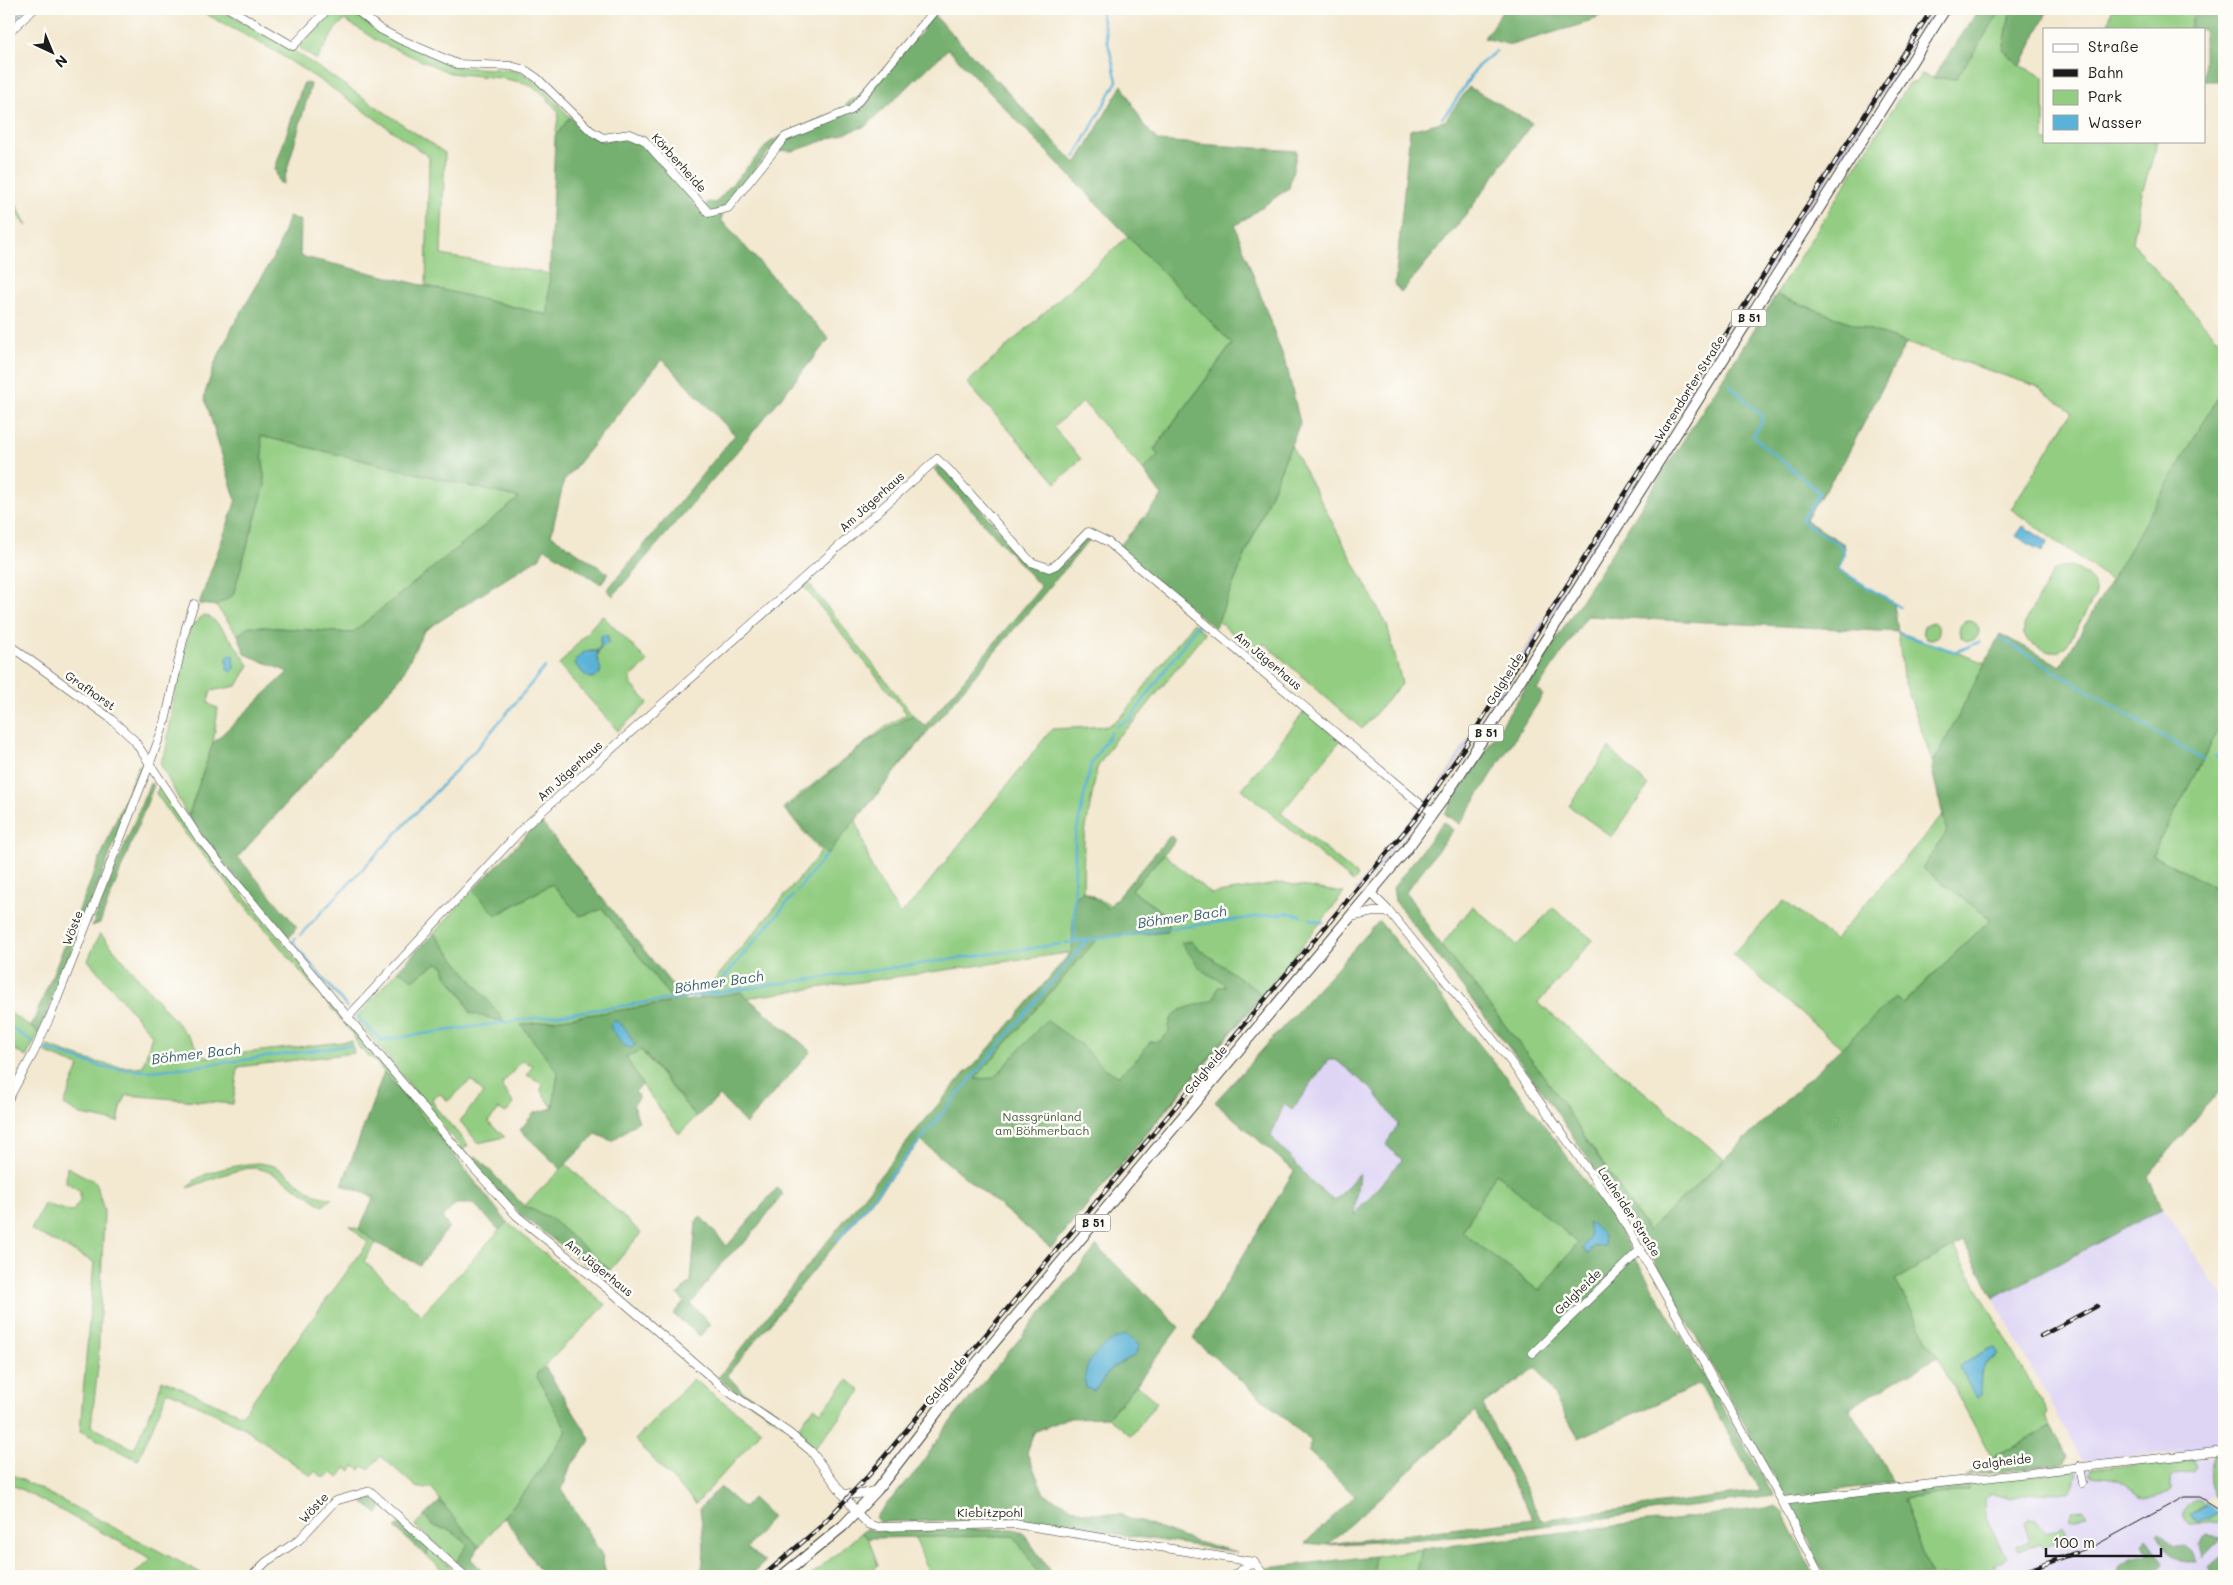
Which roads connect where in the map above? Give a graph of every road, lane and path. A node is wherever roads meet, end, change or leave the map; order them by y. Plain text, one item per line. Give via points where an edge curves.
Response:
1 (34, 9) edge
2 (230, 9) edge
3 (328, 9) edge
4 (356, 9) edge
5 (936, 9) edge
6 (1945, 9) edge
7 (9, 32) edge
8 (194, 604) dead end
9 (1553, 628) joint
10 (9, 645) edge
11 (150, 763) junction
12 (1434, 812) junction
13 (1371, 893) junction
14 (1390, 912) junction
15 (1351, 917) junction
16 (348, 1016) junction
17 (9, 1098) edge
18 (1641, 1249) junction
19 (1533, 1353) dead end
20 (2224, 1451) edge
21 (2079, 1466) junction
22 (2082, 1483) dead end
23 (877, 1490) junction
24 (841, 1493) junction
25 (1782, 1501) junction
26 (857, 1513) junction
27 (1254, 1562) junction
28 (252, 1576) edge
29 (465, 1576) edge
30 (782, 1576) edge
31 (1232, 1576) edge
32 (1265, 1576) edge
33 (1820, 1576) edge

1 - 7 street
2 - 3 street via 293,46
4 - 5 street, Körberheide via 380,29 457,64 511,66 525,70 591,131 603,138 630,134 644,140 708,213 728,208 785,137 851,110
6 - 9 main road, Warendorfer Straße / B 51
8 - 11 street, Wöste via 165,722
9 - 12 main road, Galgheide / B 51
10 - 11 street, Grafhorst via 110,718 134,740
11 - 16 street, Am Jägerhaus via 199,838
11 - 17 street, Wöste via 50,1017
12 - 13 main road, Galgheide / B 51
12 - 16 street, Am Jägerhaus via 1424,807 1108,542 1088,532 1056,565 1048,568 1031,562 937,459 522,830
13 - 14 street, Lauheider Straße
13 - 15 main road, Galgheide / B 51
14 - 15 street
14 - 18 street, Lauheider Straße via 1537,1096
15 - 23 main road, Galgheide / B 51 via 950,1395
16 - 24 street, Am Jägerhaus via 517,1216 711,1378 811,1451
18 - 19 street, Galgheide
18 - 25 street, Lauheider Straße
20 - 21 street, Galgheide
21 - 22 street
21 - 25 street, Galgheide
23 - 24 street via 860,1495
23 - 26 main road, Galgheide / B 51
24 - 26 street, Am Jägerhaus
25 - 33 street, Lauheider Straße
26 - 27 street, Kiebitzpohl via 868,1524 877,1527 1015,1524
26 - 30 main road, B 51
27 - 31 street
27 - 32 street
28 - 29 street, Wöste via 266,1562 299,1540 336,1501 370,1491

